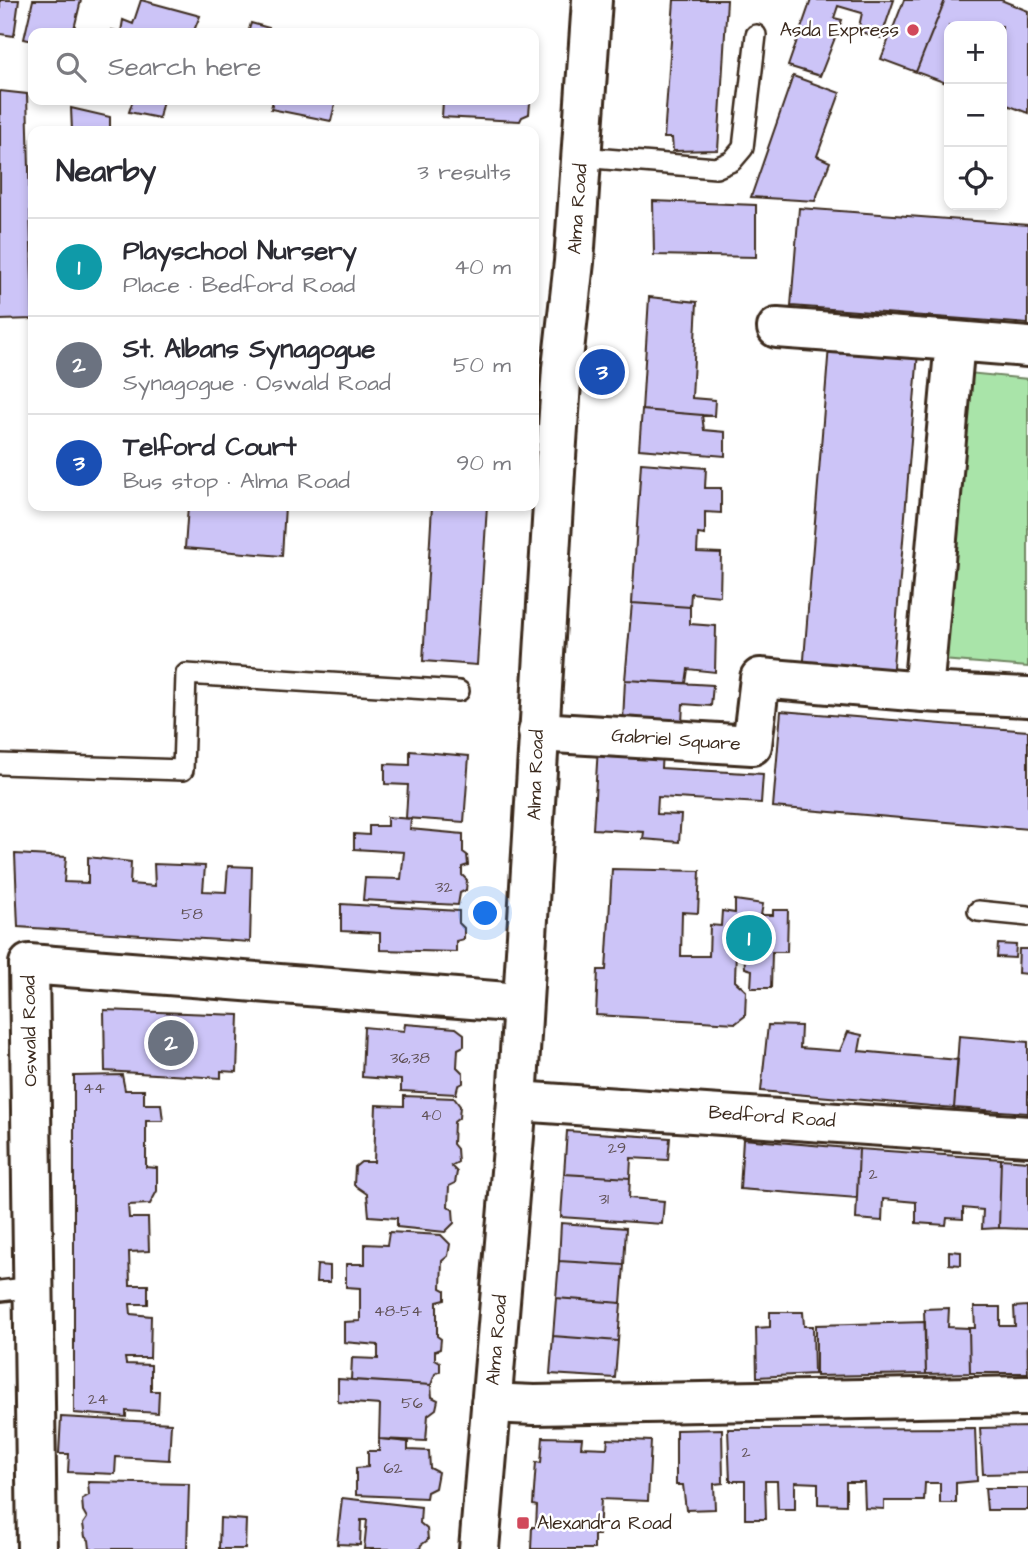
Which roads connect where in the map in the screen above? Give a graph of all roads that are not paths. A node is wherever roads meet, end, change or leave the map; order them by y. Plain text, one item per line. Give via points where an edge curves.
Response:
1 (592, 0) edge
2 (756, 35) dead end
3 (582, 157) junction
4 (777, 328) dead end
5 (955, 341) junction
6 (1028, 347) edge
7 (459, 691) dead end
8 (923, 692) junction
9 (1028, 697) edge
10 (538, 732) junction
11 (0, 764) edge
12 (978, 911) dead end
13 (1028, 916) edge
14 (522, 1003) junction
15 (517, 1101) junction
16 (1028, 1136) edge
17 (17, 1289) edge
18 (1028, 1396) edge
19 (491, 1403) junction
20 (37, 1549) edge
21 (479, 1549) edge

1 - 3 street, Alma Road
2 - 3 lane via 743,148 732,161 716,168
3 - 10 street, Alma Road via 562,368
4 - 5 street
5 - 6 street
5 - 8 street
7 - 11 lane via 186,674 183,770
8 - 9 street, Gabriel Square
8 - 10 street, Gabriel Square via 760,678 751,745
10 - 14 street, Alma Road
12 - 13 lane
14 - 15 street, Alma Road
14 - 17 street, Oswald Road via 29,964
15 - 16 street, Bedford Road
15 - 19 street, Alma Road
17 - 20 street, Oswald Road
18 - 19 street
19 - 21 street, Alma Road

